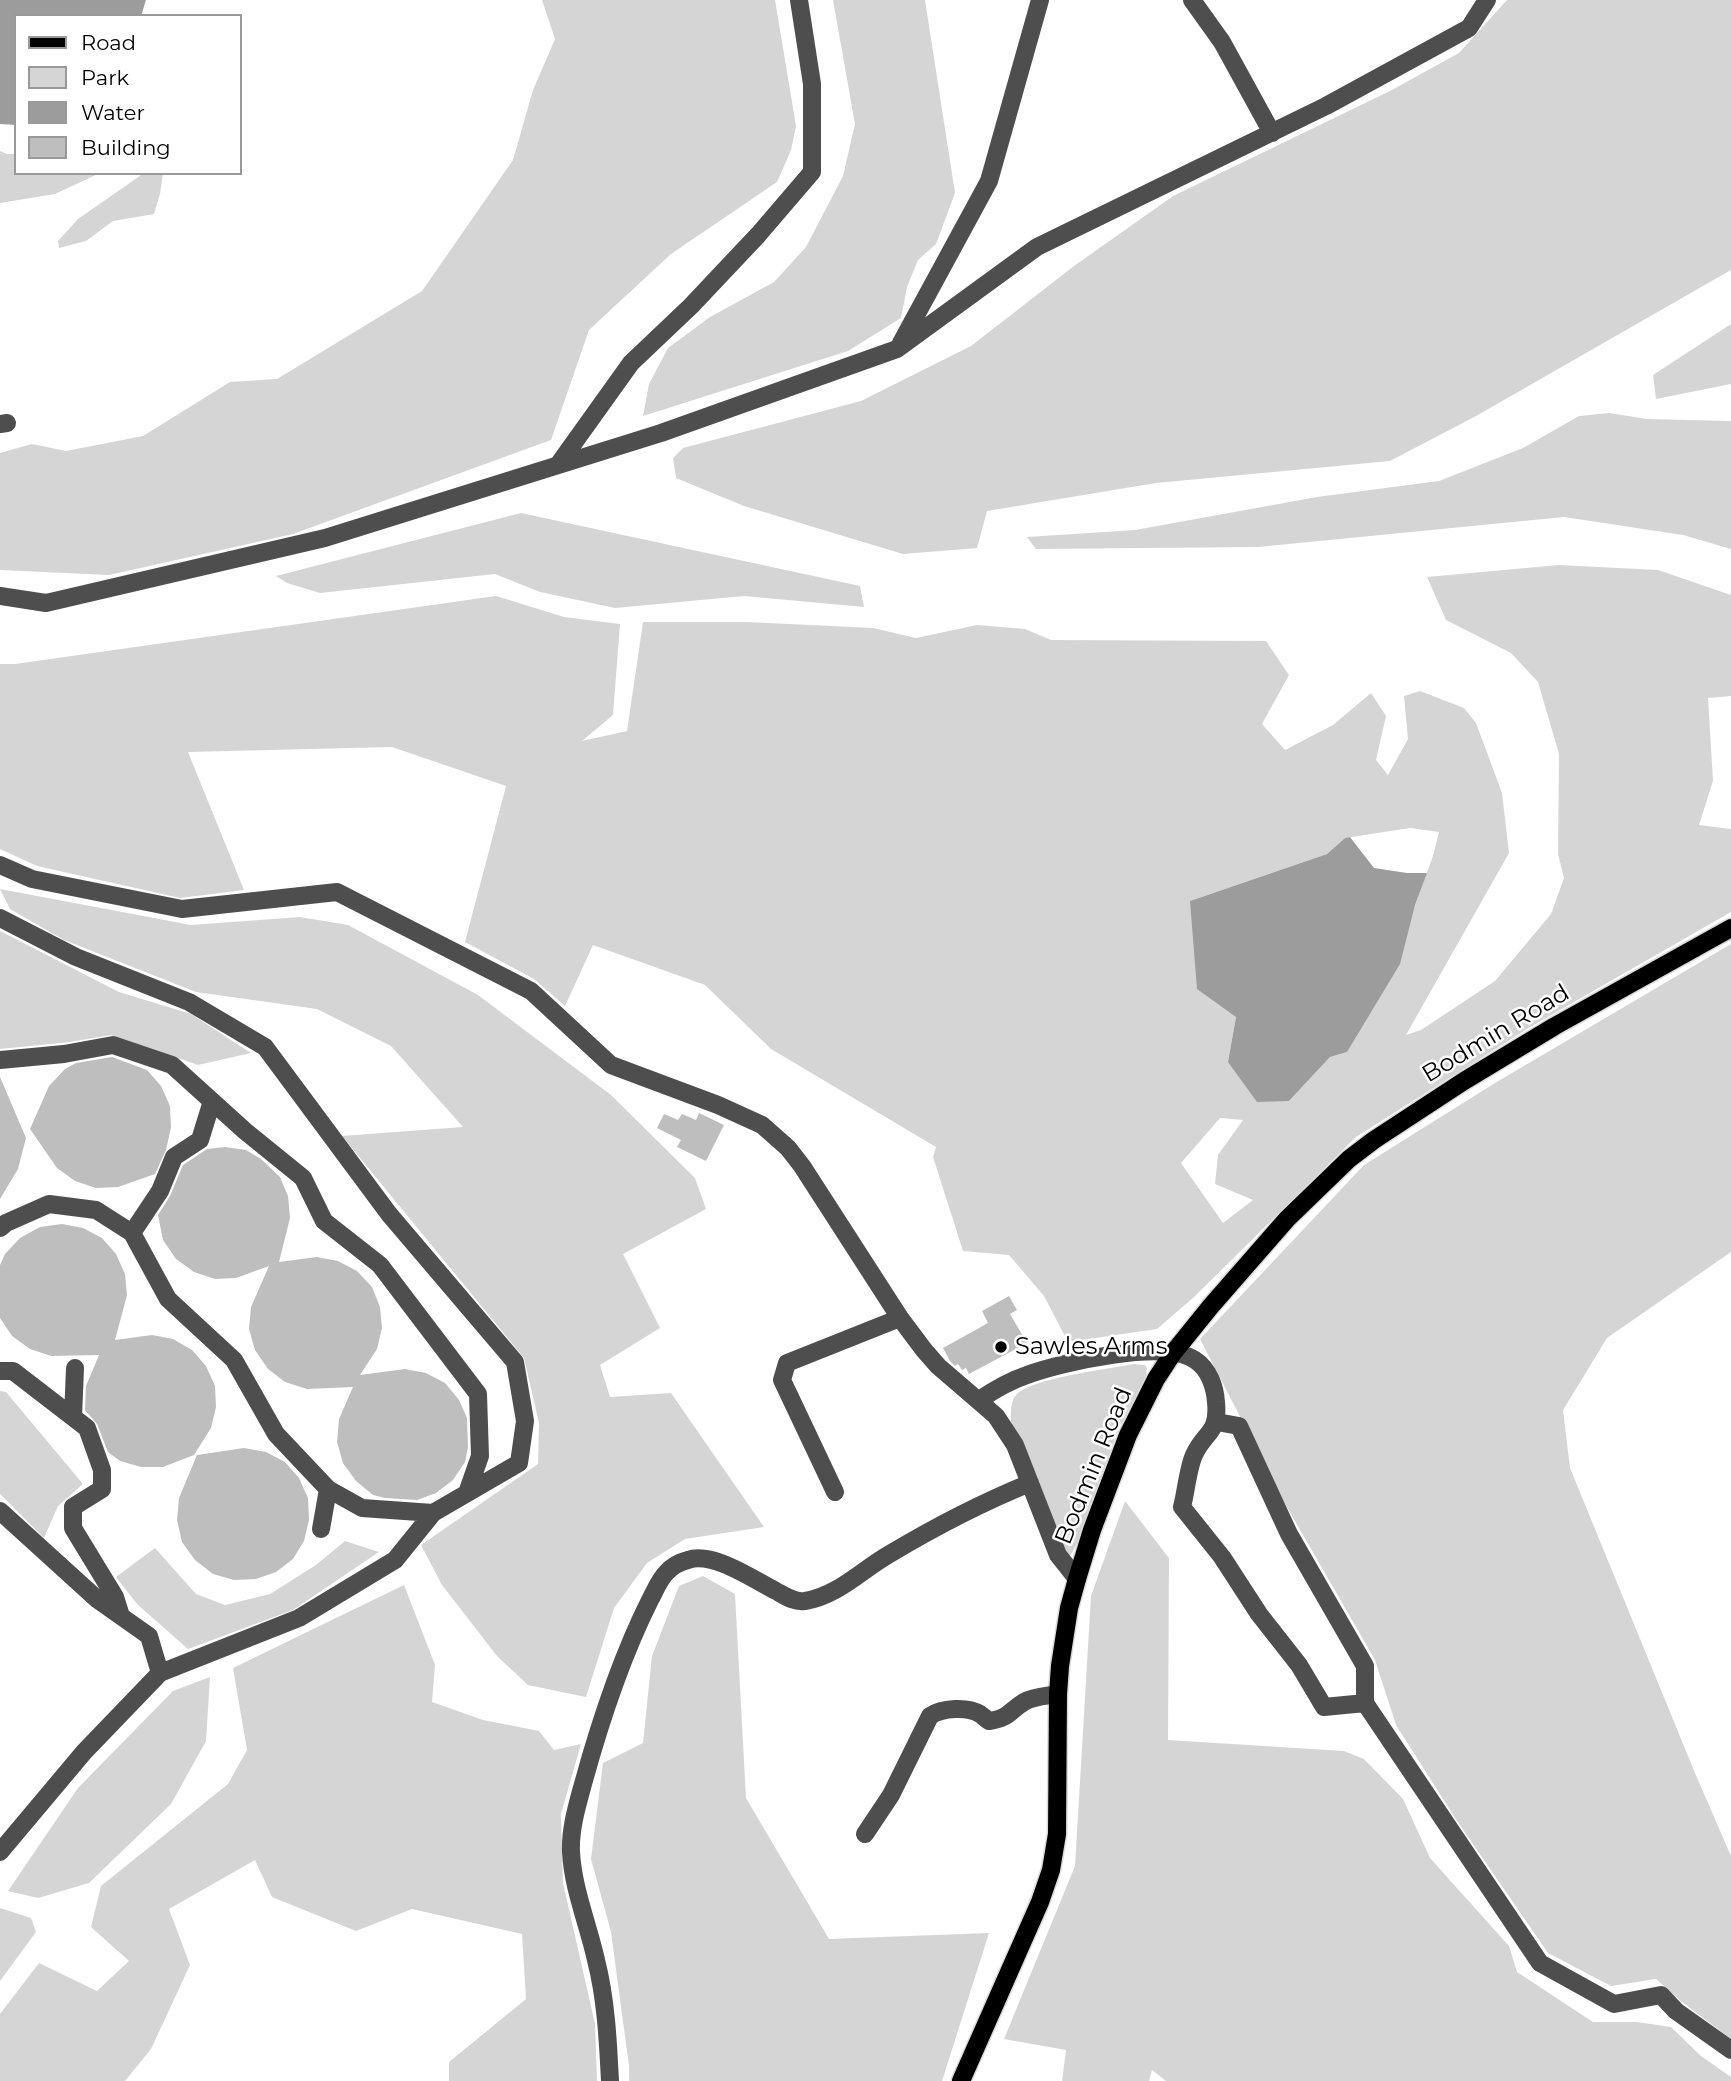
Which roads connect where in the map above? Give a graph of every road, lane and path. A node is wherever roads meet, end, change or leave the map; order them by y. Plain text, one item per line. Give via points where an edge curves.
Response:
1 (799, 0) edge
2 (1040, 0) edge
3 (1192, 0) edge
4 (1487, 0) edge
5 (1272, 132) junction
6 (897, 349) junction
7 (558, 465) junction
8 (0, 596) edge
9 (0, 865) edge
10 (0, 918) edge
11 (1731, 928) edge
12 (0, 1060) edge
13 (212, 1101) junction
14 (0, 1228) edge
15 (132, 1233) junction
16 (900, 1318) junction
17 (1173, 1353) junction
18 (75, 1368) dead end
19 (0, 1371) edge
20 (979, 1400) junction
21 (73, 1417) junction
22 (1217, 1422) junction
23 (1030, 1483) junction
24 (328, 1489) junction
25 (835, 1492) dead end
26 (467, 1493) junction
27 (0, 1511) edge
28 (433, 1513) junction
29 (321, 1529) dead end
30 (1077, 1579) junction
31 (121, 1616) junction
32 (160, 1673) junction
33 (1058, 1694) junction
34 (1365, 1703) junction
35 (866, 1834) dead end
36 (0, 1852) edge
37 (1731, 2050) edge
38 (610, 2081) edge
39 (961, 2081) edge

1 - 7 street via 812,84 812,172 701,296 631,363
2 - 6 street via 989,181
3 - 5 street via 1222,42
4 - 5 street via 1469,28
5 - 6 street via 1037,247
6 - 7 street
7 - 8 street via 312,541 46,603
9 - 16 street via 32,879 182,909 337,892 531,991 611,1065 762,1125 802,1166
10 - 26 street via 76,957 188,1002 265,1047 389,1214 515,1362 524,1421 519,1463
11 - 17 main road, Bodmin Road via 1555,1026 1349,1159 1287,1219
12 - 13 street via 113,1045 172,1065
13 - 15 street via 200,1140 174,1157 160,1191
13 - 26 street via 303,1178 324,1221 380,1265 478,1394 480,1456
14 - 15 street via 49,1204 96,1210
15 - 24 street via 169,1299 234,1360 276,1434
16 - 20 street via 938,1366
16 - 25 street via 787,1363 782,1380
17 - 20 street via 1136,1352 1058,1366 1014,1379
17 - 22 street via 1189,1357 1205,1370 1216,1400
17 - 30 main road, Bodmin Road via 1128,1435
18 - 21 street
19 - 21 street via 13,1371
20 - 23 street via 1005,1427
21 - 31 street via 87,1428 102,1470 102,1489 73,1507 73,1528 115,1597
22 - 34 street via 1239,1426 1289,1534 1365,1667
22 - 34 street via 1194,1455 1182,1507 1299,1665 1324,1707
23 - 30 street via 1058,1555
23 - 38 street via 803,1602 704,1557 676,1564 665,1573 614,1684 589,1763 571,1848 573,1874 604,2001
24 - 28 street via 362,1508
24 - 29 street
26 - 28 street
27 - 31 street
28 - 32 street via 395,1560 299,1618
30 - 33 main road, Bodmin Road
31 - 32 street via 149,1636
32 - 36 street via 84,1752
33 - 35 street via 1029,1699 1005,1717 989,1721 960,1709 930,1716
33 - 39 main road, Bodmin Road via 1057,1834 1051,1870
34 - 37 street via 1540,1963 1614,2004 1661,1995

